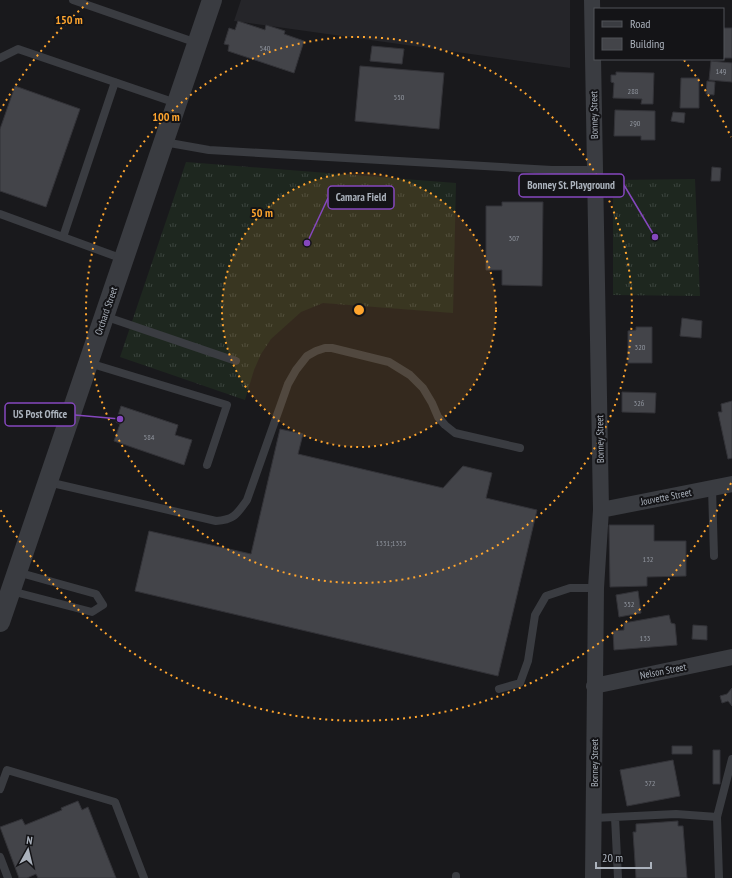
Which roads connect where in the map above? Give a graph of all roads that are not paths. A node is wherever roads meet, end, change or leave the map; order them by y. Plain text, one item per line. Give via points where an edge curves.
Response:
1 (73, 0) edge
2 (212, 0) edge
3 (592, 0) edge
4 (197, 43) junction
5 (0, 58) edge
6 (115, 82) junction
7 (177, 104) junction
8 (164, 142) junction
9 (595, 170) junction
10 (0, 214) edge
11 (63, 237) junction
12 (124, 259) junction
13 (104, 316) junction
14 (236, 361) dead end
15 (88, 362) junction
16 (520, 448) dead end
17 (207, 465) dead end
18 (48, 482) junction
19 (732, 484) edge
20 (712, 488) junction
21 (601, 510) junction
22 (714, 556) dead end
23 (14, 582) junction
24 (596, 588) junction
25 (0, 622) edge
26 (732, 657) edge
27 (594, 686) junction
28 (499, 689) dead end
29 (732, 759) edge
30 (0, 788) edge
31 (615, 817) junction
32 (717, 817) junction
33 (594, 818) junction
34 (0, 857) edge
35 (8, 878) edge
36 (144, 878) edge
37 (593, 878) edge
38 (618, 878) edge
39 (719, 878) edge

1 - 4 lane
2 - 4 street, Orchard Street
3 - 9 street, Bonney Street
4 - 7 street, Orchard Street
5 - 6 lane via 18,50
6 - 7 lane
6 - 11 lane
7 - 8 street, Orchard Street
8 - 9 lane via 209,150
8 - 12 street, Orchard Street
9 - 21 street, Bonney Street
10 - 11 lane
11 - 12 lane
12 - 13 street, Orchard Street
13 - 14 lane
13 - 15 street, Orchard Street
15 - 17 lane via 227,405
15 - 18 street, Orchard Street
16 - 18 lane via 455,433 438,417 423,388 410,375 390,362 332,348 316,351 307,356 296,370 288,384 246,500 239,512 229,520 216,521
18 - 23 street, Orchard Street
19 - 20 street, Jouvette Street
20 - 21 street, Jouvette Street
20 - 22 lane
21 - 24 street, Bonney Street
23 - 23 lane via 92,612 103,605 96,594
23 - 25 street, Orchard Street
24 - 27 street, Bonney Street
24 - 28 lane via 570,588 546,596 535,615 528,661 520,683
26 - 27 street, Nelson Street
27 - 33 street, Bonney Street
29 - 32 lane
30 - 36 lane via 7,770 115,802
31 - 32 lane via 676,814
31 - 33 lane
31 - 38 lane
32 - 39 lane
33 - 37 street, Bonney Street
34 - 35 lane

